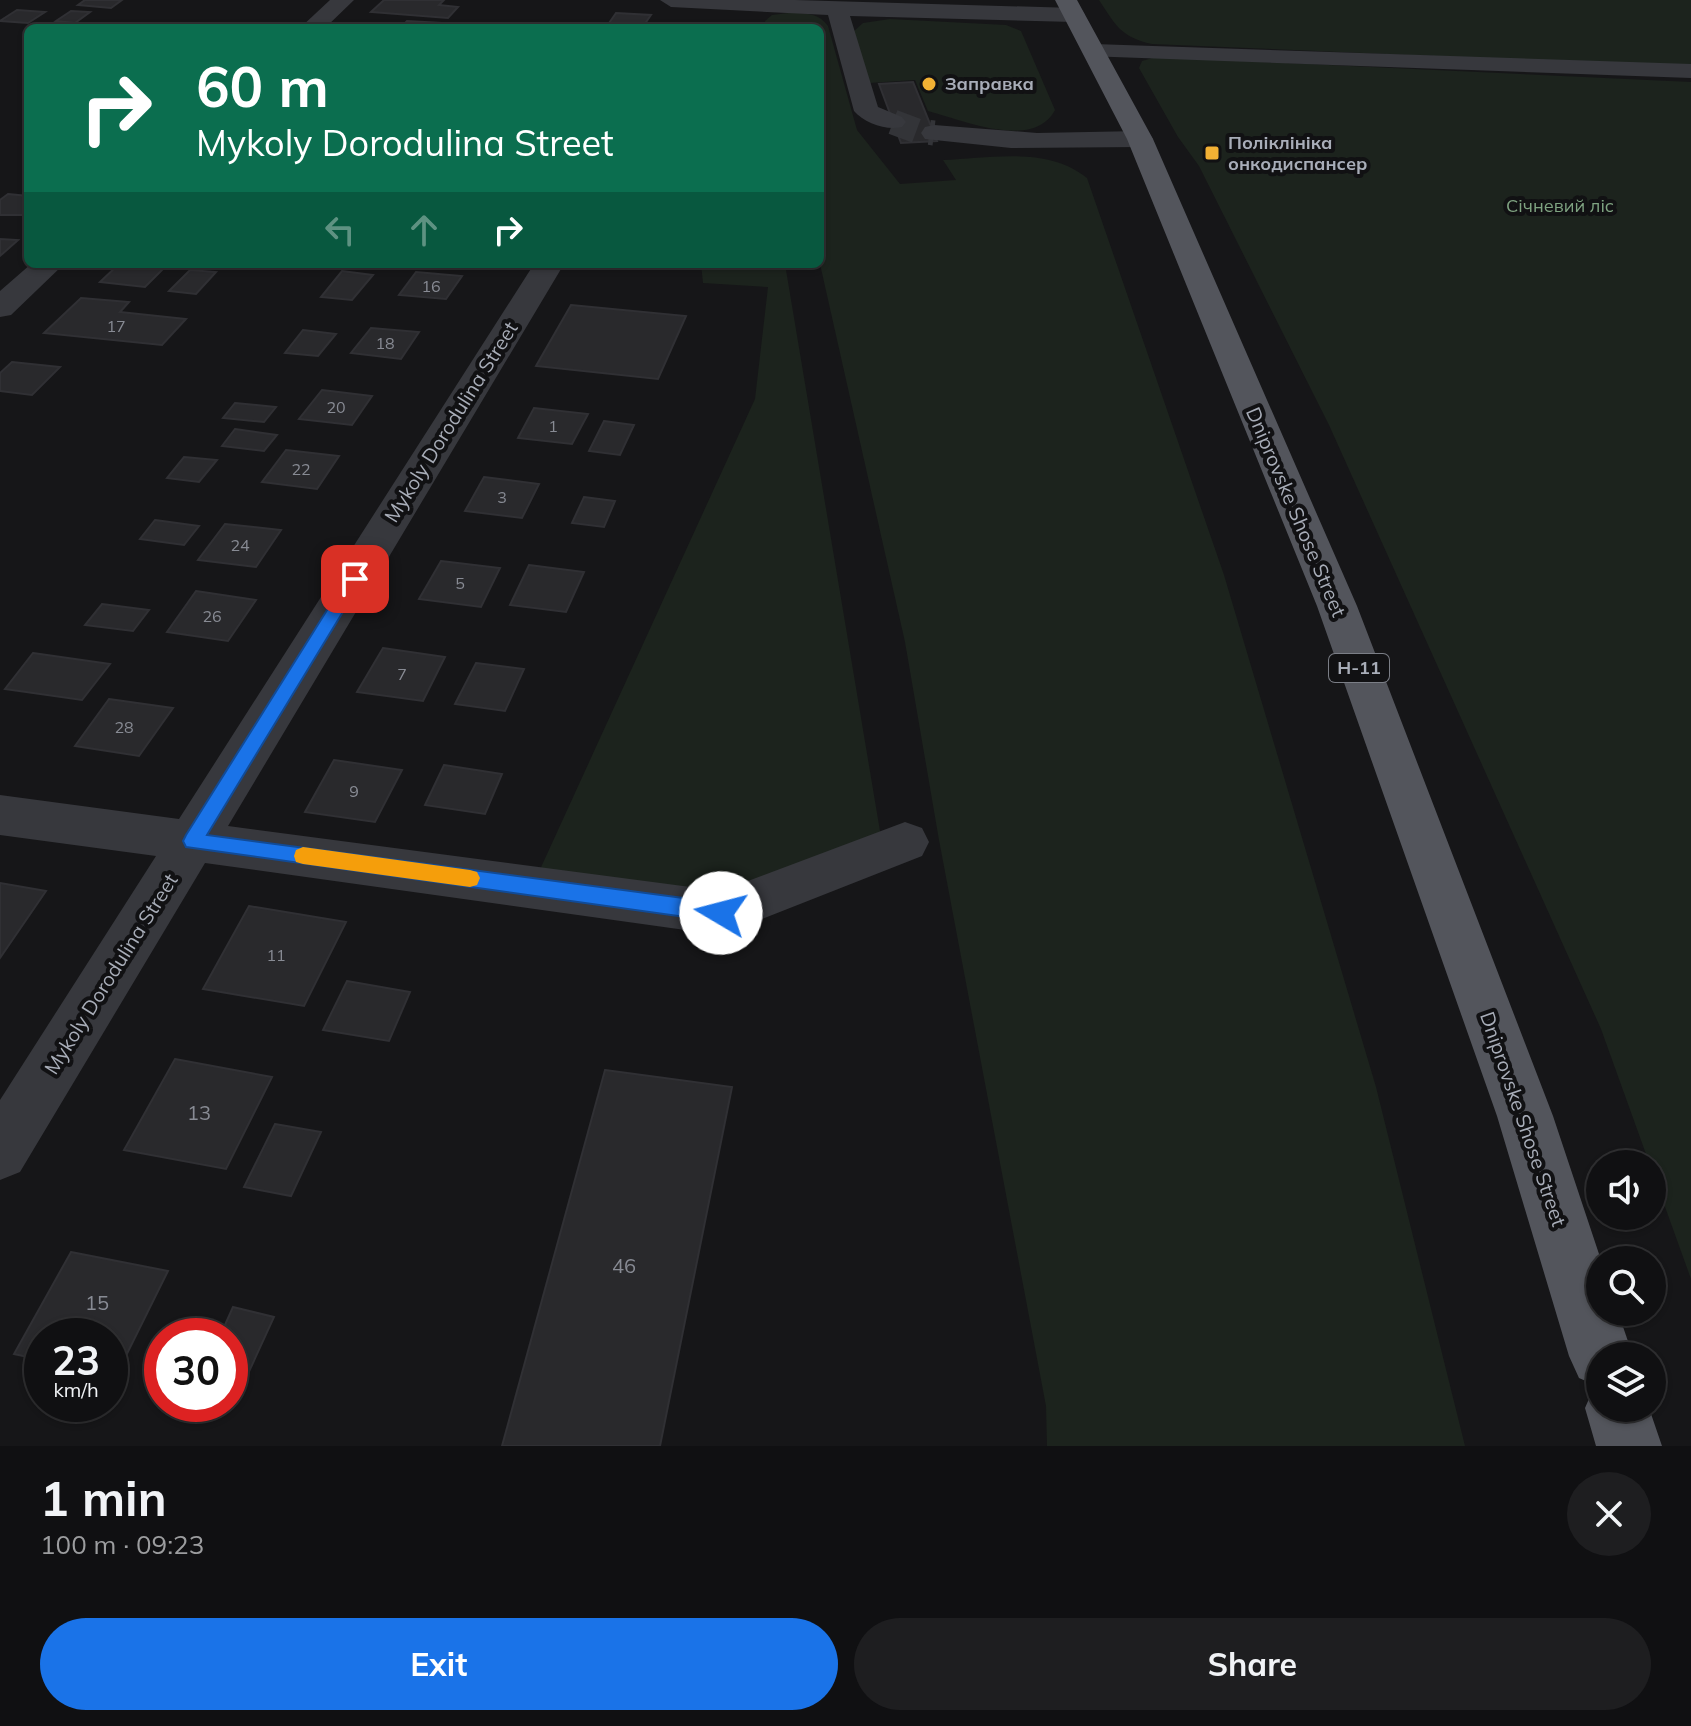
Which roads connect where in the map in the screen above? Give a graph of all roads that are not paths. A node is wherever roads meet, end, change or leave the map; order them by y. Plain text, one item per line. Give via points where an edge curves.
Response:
1 (343, 0) edge
2 (671, 0) edge
3 (711, 2) junction
4 (837, 9) junction
5 (1078, 22) edge
6 (316, 24) edge
7 (697, 24) edge
8 (1691, 71) edge
9 (893, 122) tunnel mouth
10 (934, 133) tunnel mouth
11 (1140, 139) junction
12 (45, 268) edge
13 (547, 268) edge
14 (0, 308) edge
15 (0, 815) edge
16 (193, 841) junction
17 (905, 842) dead end
18 (0, 1152) edge
19 (1597, 1342) edge
20 (1621, 1422) edge
21 (1629, 1446) edge

1 - 6 street
2 - 3 street
3 - 4 street
3 - 7 street
4 - 5 street
4 - 9 street via 867,111
5 - 8 street
5 - 11 main road, Dniprovske Shose Street / Н-11
10 - 11 street via 1056,144
11 - 19 main road, Dniprovske Shose Street / Н-11 via 1337,606 1525,1116
12 - 14 street
13 - 16 street, Mykoly Dorodulina Street
15 - 16 street
16 - 17 street via 721,913
16 - 18 street, Mykoly Dorodulina Street
20 - 21 main road

